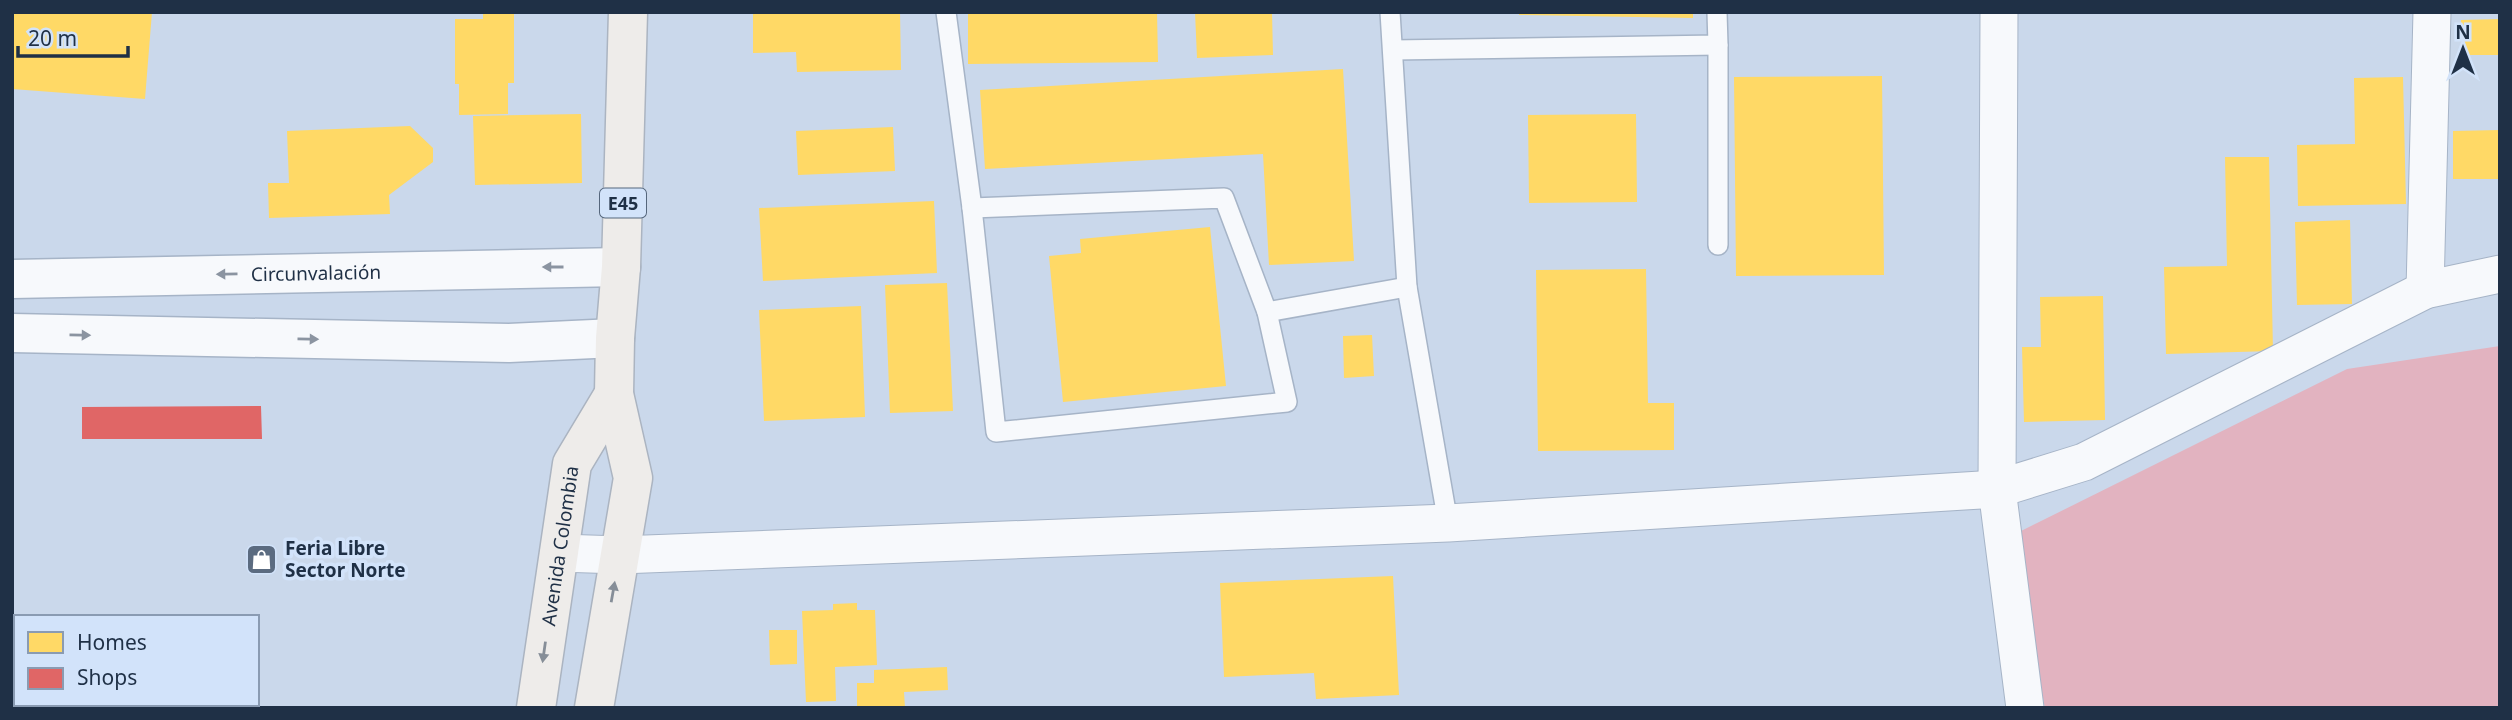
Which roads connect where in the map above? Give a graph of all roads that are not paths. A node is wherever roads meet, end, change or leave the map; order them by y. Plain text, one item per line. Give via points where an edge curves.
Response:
1 (628, 12) edge
2 (946, 12) edge
3 (1390, 12) edge
4 (1717, 12) edge
5 (1999, 12) edge
6 (2432, 12) edge
7 (1718, 45) junction
8 (1393, 50) junction
9 (972, 208) junction
10 (1718, 245) dead end
11 (621, 267) junction
12 (2500, 274) edge
13 (12, 279) edge
14 (1407, 287) junction
15 (2425, 290) junction
16 (1267, 312) junction
17 (12, 333) edge
18 (615, 338) junction
19 (614, 394) junction
20 (1997, 489) junction
21 (1448, 523) junction
22 (559, 553) junction
23 (620, 555) junction
24 (536, 708) edge
25 (594, 708) edge
26 (2025, 708) edge

1 - 11 main road, Avenida Colombia / E45
2 - 9 lane
3 - 8 lane
4 - 7 lane
5 - 20 street
6 - 15 street
7 - 8 lane
7 - 10 lane
8 - 14 lane
9 - 16 lane via 1224,198
9 - 16 lane via 996,432 1287,402
11 -> 13 main road, Circunvalación
11 - 18 main road, Avenida Colombia / E45
12 - 15 street
14 - 16 lane
14 - 21 lane
15 - 20 street via 2084,462
17 -> 18 main road via 509,343
18 - 19 main road, Avenida Colombia / E45
19 - 22 main road, Avenida Colombia / E45 via 572,464
19 - 23 main road, Avenida Colombia / E45 via 633,478
20 - 21 street
20 - 26 street
21 - 23 street
22 - 23 street
22 -> 24 main road, Avenida Colombia / E45
25 -> 23 main road, Avenida Colombia / E45

